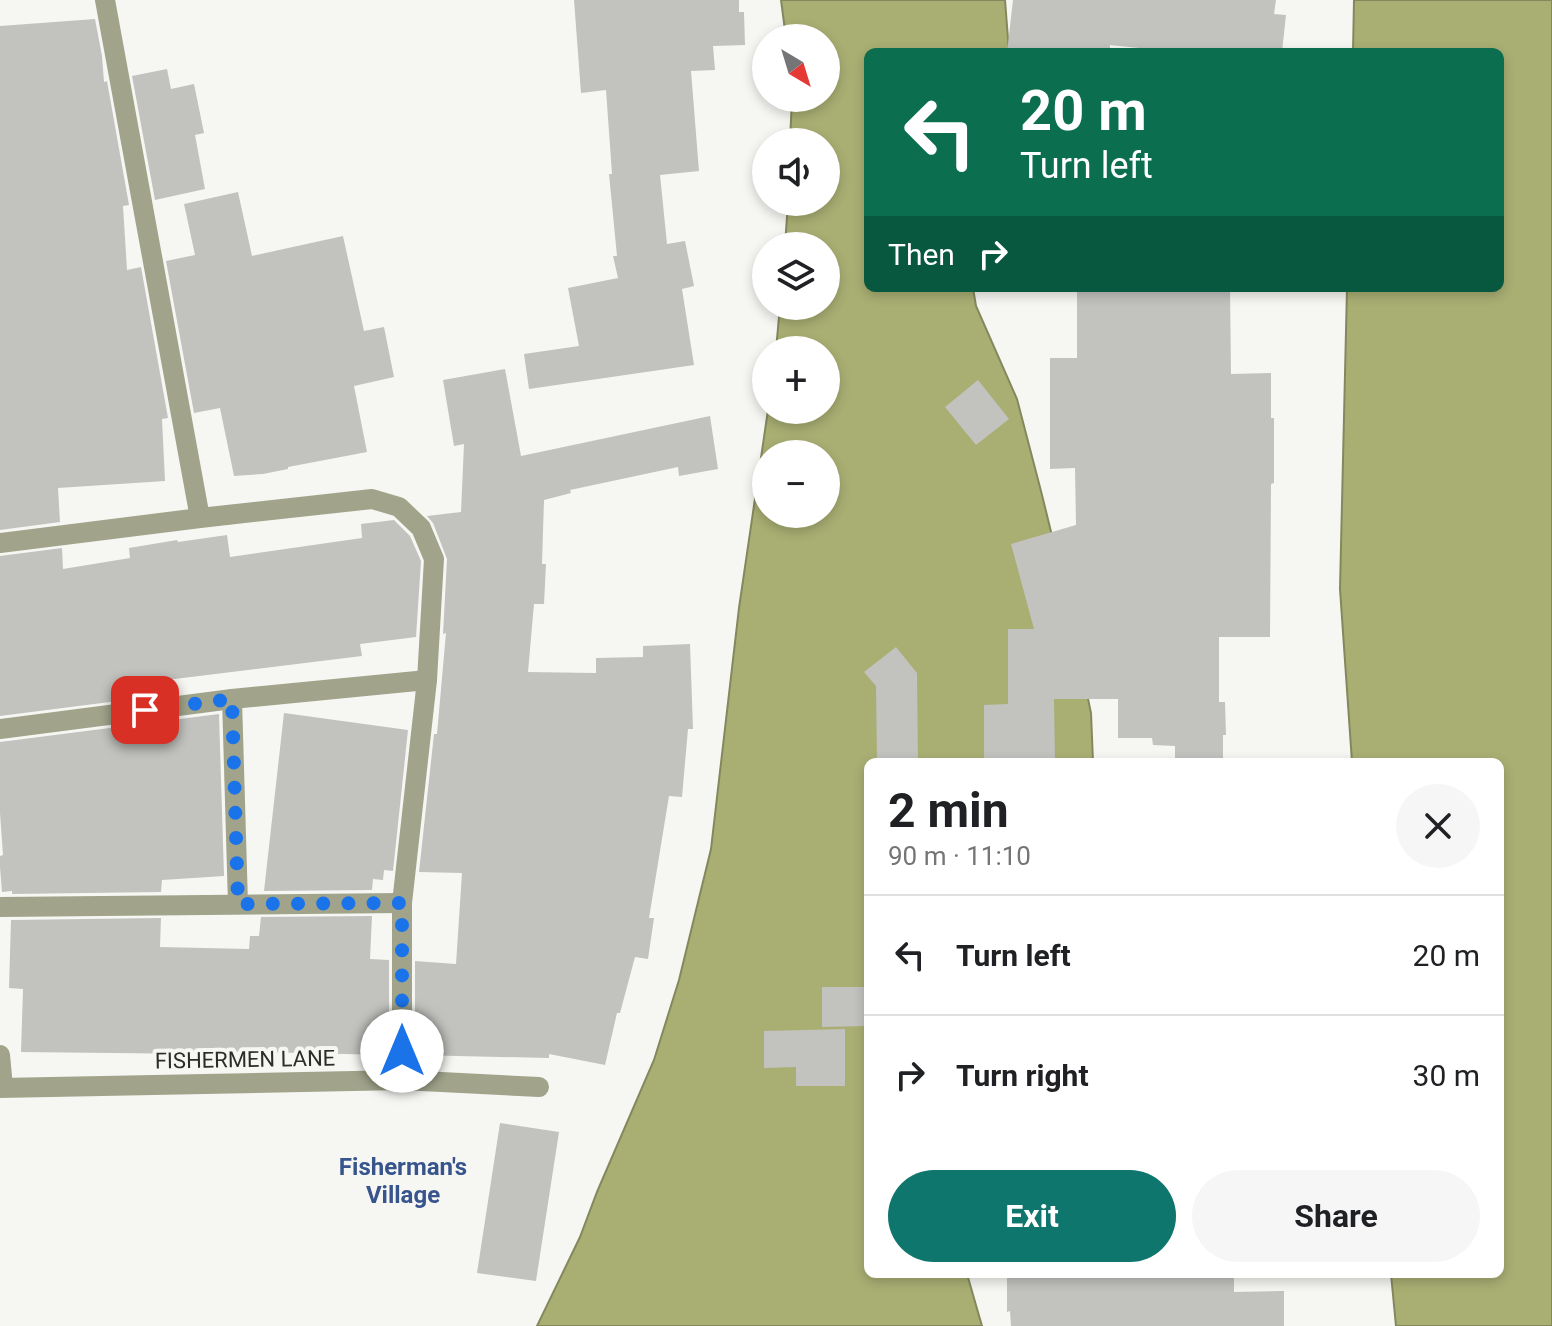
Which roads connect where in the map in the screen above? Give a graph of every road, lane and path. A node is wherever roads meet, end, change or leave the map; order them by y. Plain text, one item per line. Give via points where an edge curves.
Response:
1 (105, 0) edge
2 (200, 518) junction
3 (0, 543) edge
4 (427, 680) junction
5 (232, 699) junction
6 (0, 729) edge
7 (402, 903) junction
8 (238, 904) junction
9 (0, 907) edge
10 (0, 1055) edge
11 (402, 1080) junction
12 (2, 1087) edge
13 (539, 1087) dead end

1 - 2 street
2 - 3 street
2 - 4 street via 372,499 399,507 421,528 434,559
4 - 5 street
4 - 7 street
5 - 6 street
5 - 8 street
7 - 8 street
7 - 11 street
8 - 9 street
10 - 12 street
11 - 12 street, FISHERMEN LANE
11 - 13 street, FISHERMEN LANE

